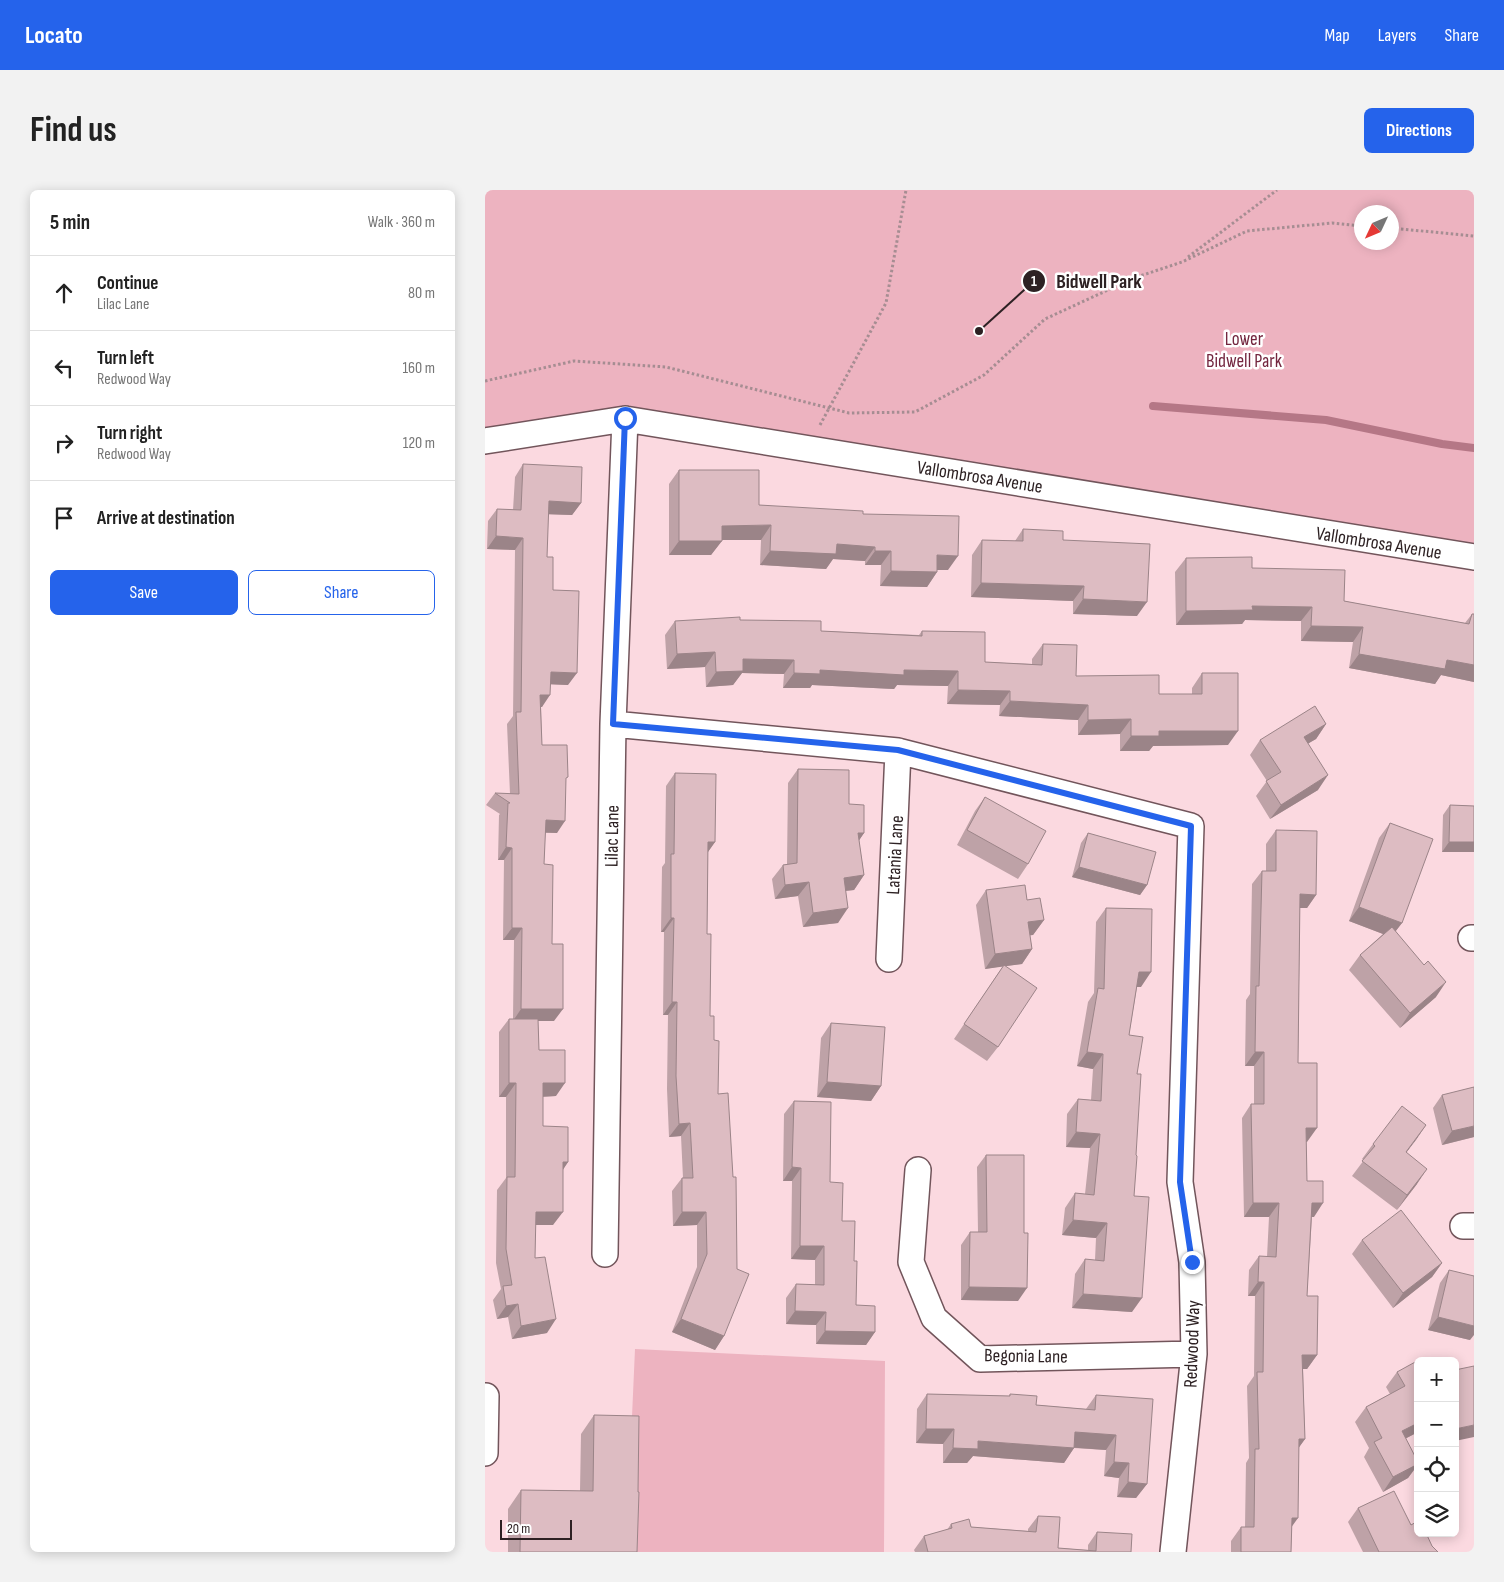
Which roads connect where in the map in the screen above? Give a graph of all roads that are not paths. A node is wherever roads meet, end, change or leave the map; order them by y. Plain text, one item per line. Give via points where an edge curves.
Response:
1 (625, 418) junction
2 (485, 441) edge
3 (1474, 557) edge
4 (613, 724) junction
5 (898, 750) junction
6 (889, 959) dead end
7 (918, 1170) dead end
8 (605, 1254) dead end
9 (1194, 1354) junction
10 (485, 1396) edge
11 (485, 1454) edge
12 (1173, 1552) edge

1 - 2 street, Vallombrosa Avenue
1 - 3 street, Vallombrosa Avenue
1 - 4 street, Lilac Lane
4 - 5 street, Redwood Way
4 - 8 street, Lilac Lane
5 - 6 street, Latania Lane
5 - 9 street, Redwood Way via 1191,826 1180,1182 1192,1262
7 - 9 street, Begonia Lane via 911,1262 934,1318 980,1358
9 - 12 street, Redwood Way
10 - 11 street

